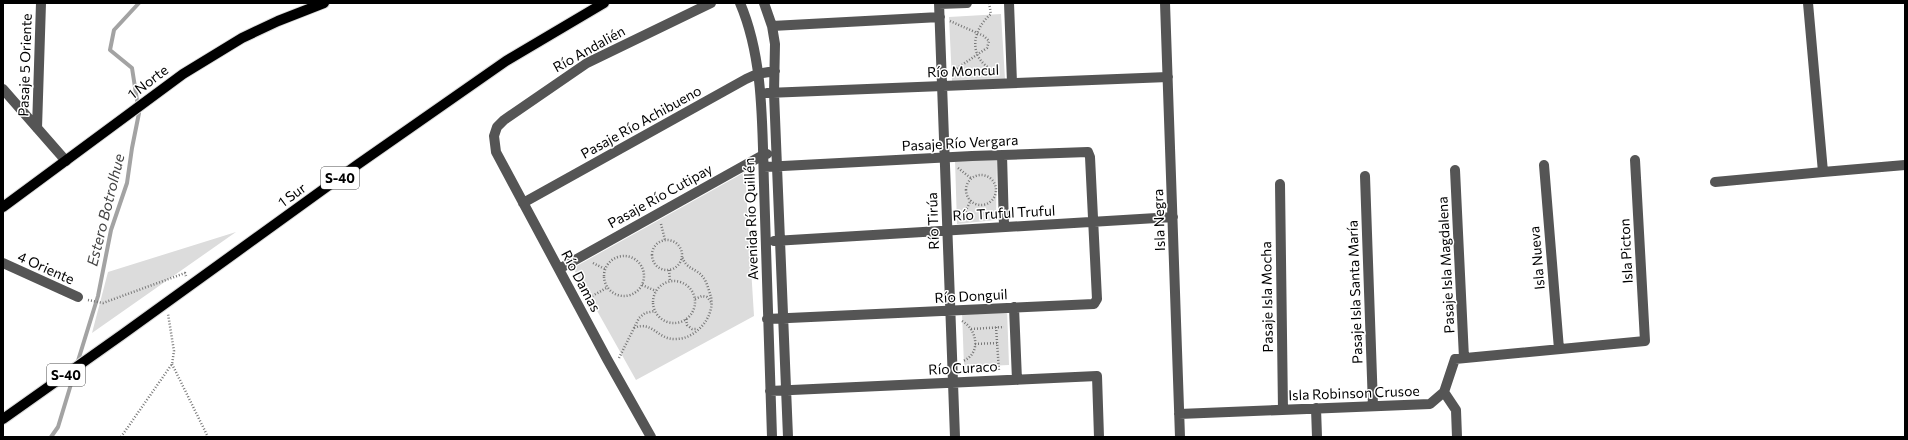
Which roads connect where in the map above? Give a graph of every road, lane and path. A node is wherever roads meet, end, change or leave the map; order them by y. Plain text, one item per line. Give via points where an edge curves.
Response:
1 (41, 3) edge
2 (324, 3) edge
3 (592, 3) edge
4 (604, 3) edge
5 (711, 3) edge
6 (740, 3) edge
7 (764, 3) edge
8 (967, 3) edge
9 (989, 3) edge
10 (1009, 3) edge
11 (1165, 3) edge
12 (1808, 3) edge
13 (939, 4) edge
14 (585, 14) junction
15 (940, 17) junction
16 (772, 26) junction
17 (977, 33) junction
18 (977, 55) junction
19 (775, 71) junction
20 (757, 74) junction
21 (1168, 77) junction
22 (942, 82) junction
23 (1012, 83) junction
24 (994, 84) junction
25 (3, 89) edge
26 (759, 93) junction
27 (774, 93) junction
28 (37, 128) junction
29 (494, 136) joint
30 (776, 154) junction
31 (763, 155) junction
32 (1002, 155) junction
33 (945, 157) junction
34 (1635, 160) dead end
35 (66, 161) junction
36 (1544, 165) dead end
37 (1905, 165) edge
38 (777, 166) junction
39 (764, 167) junction
40 (1455, 170) dead end
41 (1823, 172) junction
42 (1365, 176) dead end
43 (1715, 182) dead end
44 (1280, 184) dead end
45 (971, 200) junction
46 (523, 203) junction
47 (3, 207) edge
48 (947, 213) junction
49 (964, 214) junction
50 (1173, 216) junction
51 (1094, 222) junction
52 (1004, 227) junction
53 (970, 229) junction
54 (948, 230) junction
55 (766, 241) junction
56 (780, 241) junction
57 (682, 256) junction
58 (3, 263) edge
59 (559, 269) junction
60 (669, 270) junction
61 (670, 281) junction
62 (642, 285) junction
63 (608, 287) junction
64 (185, 290) junction
65 (656, 291) junction
66 (78, 297) dead end
67 (695, 299) junction
68 (711, 302) junction
69 (103, 303) dead end
70 (166, 304) junction
71 (578, 304) junction
72 (1014, 308) junction
73 (655, 311) junction
74 (950, 314) junction
75 (686, 319) junction
76 (767, 319) junction
77 (783, 319) junction
78 (1014, 326) junction
79 (996, 327) junction
80 (634, 328) junction
81 (697, 329) junction
82 (971, 329) junction
83 (997, 343) junction
84 (976, 344) junction
85 (1559, 349) junction
86 (1464, 358) junction
87 (172, 364) junction
88 (952, 364) junction
89 (613, 369) junction
90 (1017, 380) junction
91 (999, 381) junction
92 (953, 382) junction
93 (786, 390) junction
94 (770, 391) junction
95 (1444, 392) junction
96 (1373, 406) junction
97 (1316, 408) junction
98 (1283, 410) junction
99 (1179, 414) junction
100 (3, 419) edge
101 (121, 437) edge
102 (208, 437) edge
103 (651, 437) edge
104 (772, 437) edge
105 (788, 437) edge
106 (955, 437) edge
107 (1099, 437) edge
108 (1180, 437) edge
109 (1317, 437) edge
110 (1457, 437) edge

1 - 28 street, Pasaje 5 Oriente
2 - 35 main road, 1 Norte via 242,38 183,74
3 - 14 main road via 589,12
4 - 14 main road, 1 Sur / S-40
5 - 29 street, Río Andalién via 587,63 504,120 497,127
6 - 20 street, Avenida Río Quillén via 751,31
7 - 16 street, Avenida Río Quillén
8 - 13 street
9 - 17 path via 991,14 982,22
10 - 23 street
11 - 21 street, Isla Negra
12 - 41 street
13 - 15 street, Río Tirúa
14 - 64 main road, 1 Sur / S-40 via 506,61
15 - 16 street
15 - 17 path
15 - 22 street, Río Tirúa
16 - 19 street, Avenida Río Quillén
17 - 18 path
17 - 18 path via 989,41 987,48
18 - 22 path
18 - 24 path via 985,67 994,71
19 - 20 street, Pasaje Río Achibueno
19 - 27 street, Avenida Río Quillén
20 - 26 street, Avenida Río Quillén
20 - 46 street, Pasaje Río Achibueno
21 - 23 street, Río Moncul
21 - 50 street, Isla Negra
22 - 24 street, Río Moncul
22 - 27 street, Río Moncul
22 - 33 street, Río Tirúa
23 - 24 street, Río Moncul
25 - 28 street
26 - 27 street, Río Moncul
26 - 31 street, Avenida Río Quillén
27 - 30 street, Avenida Río Quillén
28 - 35 street
29 - 46 street, Río Damas via 496,152
30 - 31 street, Pasaje Río Cutipay
30 - 38 street, Avenida Río Quillén
31 - 39 street, Avenida Río Quillén
31 - 59 street, Pasaje Río Cutipay
32 - 33 street, Pasaje Río Vergara
32 - 51 street, Pasaje Río Vergara via 1088,152
32 - 52 street
33 - 38 street, Pasaje Río Vergara
33 - 48 street, Río Tirúa
34 - 85 street, Isla Picton via 1645,341
35 - 47 main road, 1 Norte
36 - 85 street, Isla Nueva
37 - 41 street
38 - 39 street, Pasaje Río Vergara
38 - 56 street, Avenida Río Quillén
39 - 55 street, Avenida Río Quillén
40 - 86 street, Pasaje Isla Magdalena
41 - 43 street
42 - 96 street, Pasaje Isla Santa María
44 - 98 street, Pasaje Isla Mocha
45 - 45 path via 967,187 972,179 985,176 994,181 996,191 992,200 984,205
45 - 49 path
46 - 59 street, Río Damas
48 - 49 path via 955,211
48 - 54 street, Río Tirúa
49 - 53 path via 970,222
50 - 51 street, Río Truful Truful
50 - 99 street, Isla Negra
51 - 52 street, Río Truful Truful
51 - 72 street, Río Donguil via 1097,299 1094,304
52 - 53 street, Río Truful Truful
53 - 54 street, Río Truful Truful
54 - 56 street, Río Truful Truful
54 - 74 street, Río Tirúa
55 - 56 street, Río Truful Truful
55 - 76 street, Avenida Río Quillén
56 - 77 street, Avenida Río Quillén
57 - 60 path via 678,266
57 - 60 path via 675,242 665,240 656,244 652,252 653,262 659,269
57 - 68 path via 688,267 703,277
58 - 66 street, 4 Oriente
59 - 71 street, Río Damas
60 - 61 path
61 - 65 path
61 - 67 path via 677,281 689,287
62 - 63 path via 635,292 623,296
62 - 63 path via 644,276 640,264 636,259 624,256 611,260 607,265 604,278
62 - 65 path
63 - 71 path
64 - 69 path via 180,282 186,277 185,273
64 - 70 main road, 1 Sur / S-40
65 - 73 path via 653,301
67 - 68 path via 702,296
67 - 75 path via 692,312
68 - 81 path via 706,322
70 - 87 path via 174,351
70 - 100 main road, 1 Sur / S-40
71 - 89 street, Río Damas
72 - 74 street, Río Donguil
72 - 78 street
73 - 75 path via 662,320 668,322 676,323
73 - 80 path via 645,313
74 - 77 street, Río Donguil
74 - 82 path
74 - 88 street, Río Tirúa
75 - 81 path via 687,325
76 - 77 street, Río Donguil
76 - 94 street, Avenida Río Quillén
77 - 93 street, Avenida Río Quillén
78 - 79 path
78 - 90 street
79 - 82 path
79 - 83 path
80 - 81 path via 648,325 664,338 677,340
80 - 89 path
82 - 84 path
83 - 84 path
83 - 91 path
84 - 88 path via 975,351 969,359
85 - 86 street
86 - 95 street via 1455,359
87 - 101 path
87 - 102 path
88 - 92 street, Río Tirúa
89 - 103 street, Río Damas
90 - 91 street, Río Curaco
90 - 107 street, Río Curaco via 1097,376
91 - 92 street, Río Curaco
92 - 93 street, Río Curaco
92 - 106 street, Río Tirúa
93 - 94 street, Río Curaco
93 - 105 street, Avenida Río Quillén
94 - 104 street, Avenida Río Quillén
95 - 96 street, Isla Robinson Crusoe via 1430,404
95 - 110 street via 1456,410
96 - 97 street, Isla Robinson Crusoe
97 - 98 street, Isla Robinson Crusoe
97 - 109 street
98 - 99 street, Isla Robinson Crusoe
99 - 108 street, Isla Negra

